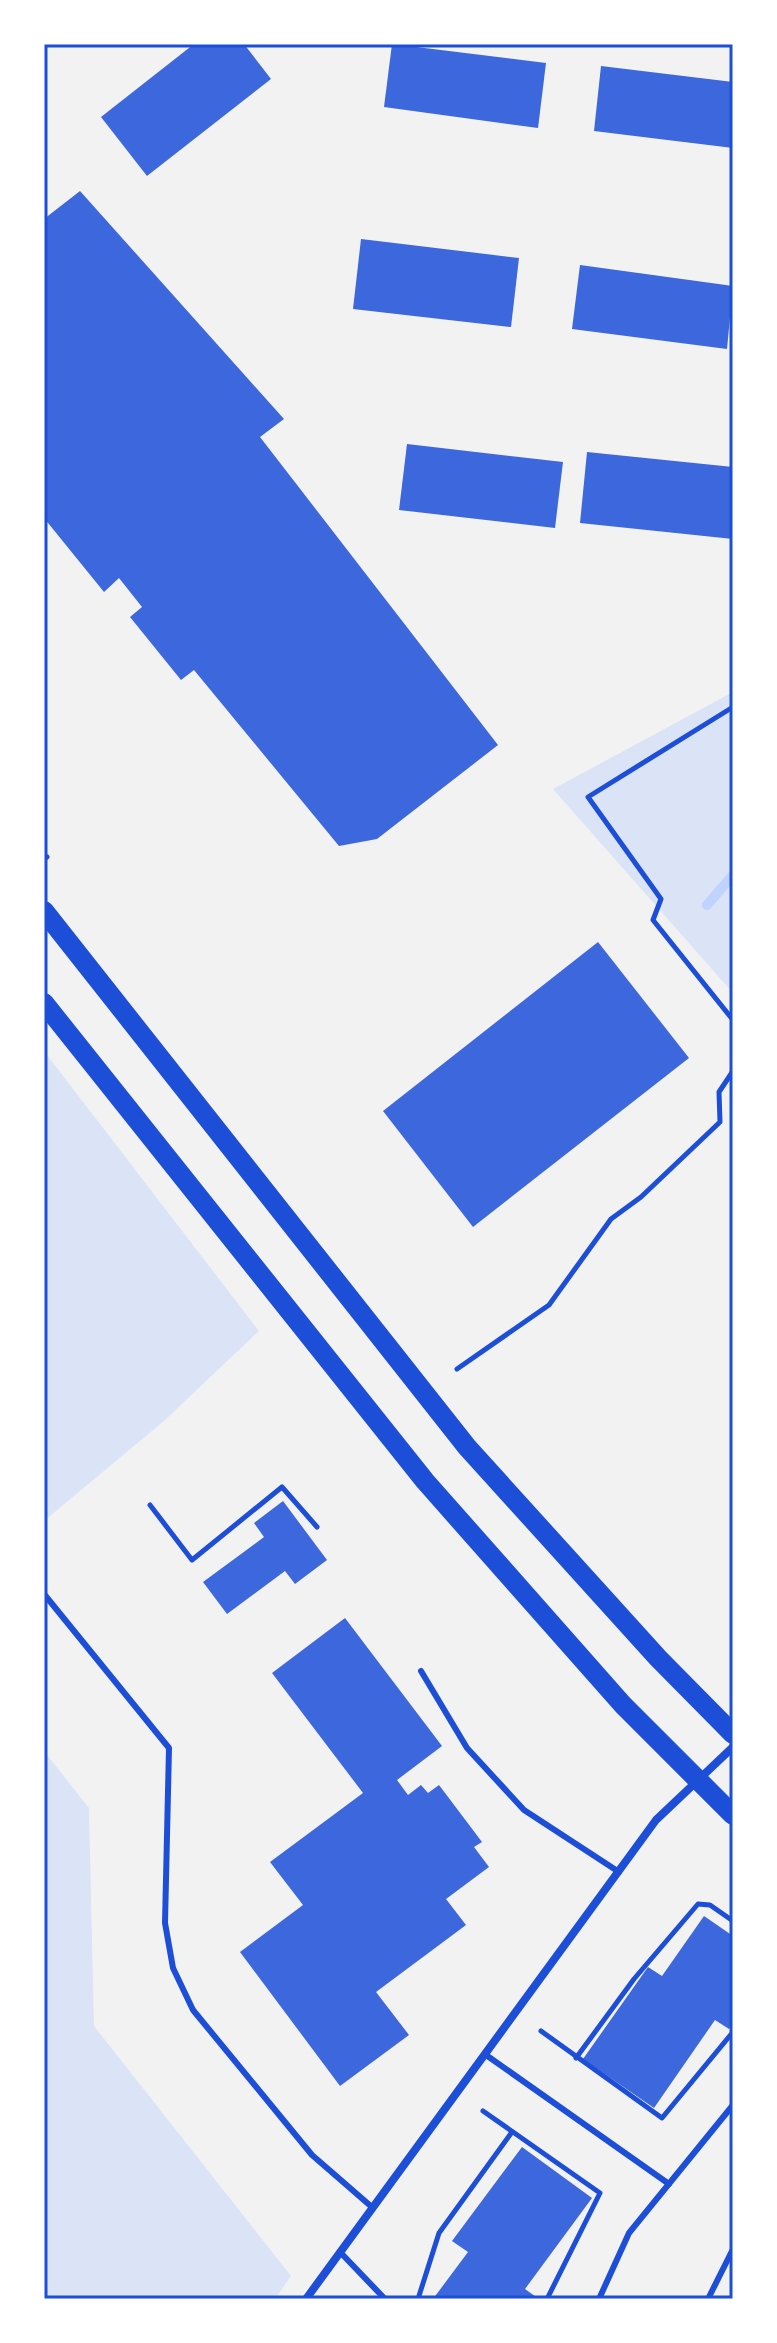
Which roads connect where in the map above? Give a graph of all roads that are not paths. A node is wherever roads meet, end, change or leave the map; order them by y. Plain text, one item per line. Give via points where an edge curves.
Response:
1 (44, 911) edge
2 (44, 1003) edge
3 (44, 1594) edge
4 (421, 1671) dead end
5 (733, 1734) edge
6 (733, 1747) edge
7 (699, 1780) junction
8 (733, 1815) edge
9 (619, 1872) junction
10 (486, 2055) junction
11 (733, 2105) edge
12 (669, 2184) junction
13 (373, 2208) junction
14 (733, 2249) edge
15 (340, 2252) junction
16 (306, 2299) edge
17 (385, 2299) edge
18 (599, 2299) edge
19 (708, 2299) edge

1 - 5 main road via 467,1447
2 - 7 main road via 425,1481 623,1705
3 - 13 lane via 169,1748 165,1923 173,1968 193,2010 312,2155
4 - 9 lane via 467,1748 524,1810
6 - 7 street
7 - 8 main road
7 - 9 street via 656,1820
9 - 10 street
10 - 12 lane
10 - 13 street
11 - 12 lane
12 - 18 lane via 629,2233
13 - 15 street
14 - 19 lane
15 - 16 street
15 - 17 lane

